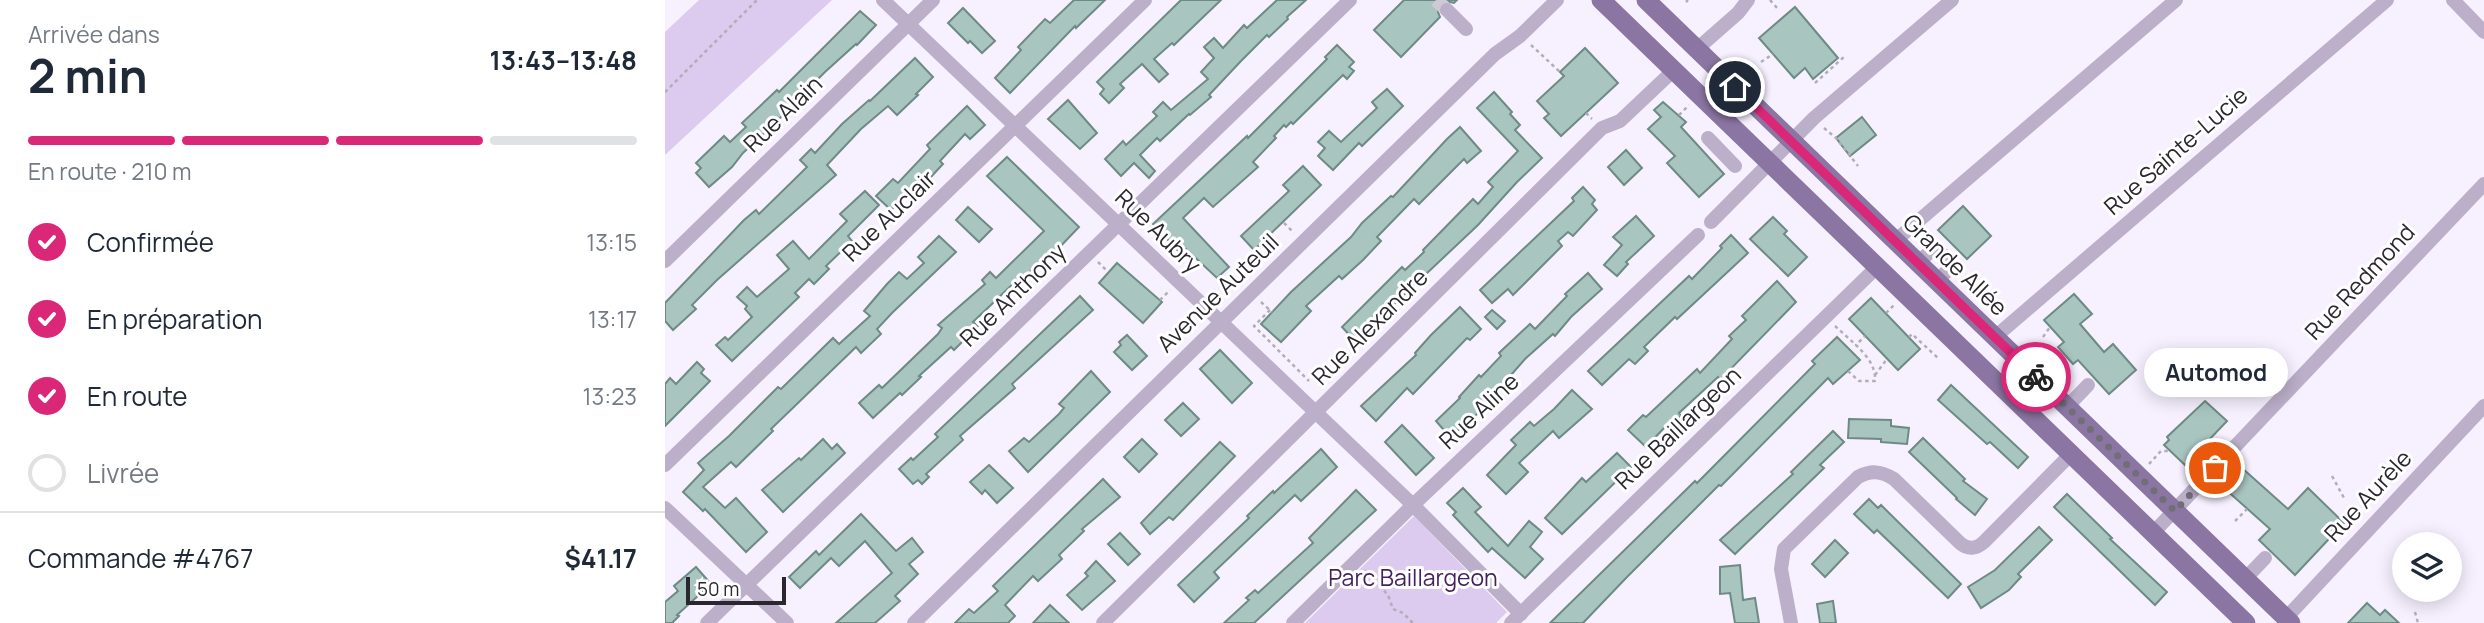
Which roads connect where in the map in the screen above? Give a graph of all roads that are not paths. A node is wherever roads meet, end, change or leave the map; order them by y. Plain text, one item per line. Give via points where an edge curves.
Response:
1 (883, 0) edge
2 (933, 0) edge
3 (1145, 0) edge
4 (1350, 0) edge
5 (1557, 0) edge
6 (1601, 0) edge
7 (1646, 0) edge
8 (1748, 0) edge
9 (1952, 0) edge
10 (2176, 0) edge
11 (2387, 0) edge
12 (2453, 0) edge
13 (1447, 10) tunnel mouth
14 (908, 24) junction
15 (1466, 29) dead end
16 (2484, 32) edge
17 (1697, 49) junction
18 (1674, 70) junction
19 (1014, 126) junction
20 (1738, 131) junction
21 (1708, 138) dead end
22 (1791, 141) junction
23 (1719, 150) junction
24 (1770, 163) junction
25 (1735, 166) dead end
26 (2484, 184) edge
27 (1711, 222) dead end
28 (1119, 224) junction
29 (1698, 235) dead end
30 (1895, 240) junction
31 (665, 261) edge
32 (1877, 267) junction
33 (1220, 322) junction
34 (1995, 337) junction
35 (2088, 385) dead end
36 (2484, 406) edge
37 (2067, 407) junction
38 (1316, 413) junction
39 (2071, 454) junction
40 (665, 465) edge
41 (1413, 505) junction
42 (665, 508) edge
43 (2175, 511) junction
44 (2153, 533) junction
45 (2265, 558) dead end
46 (2245, 579) junction
47 (746, 585) junction
48 (1516, 618) edge
49 (2288, 620) edge
50 (707, 623) edge
51 (787, 623) edge
52 (914, 623) edge
53 (1103, 623) edge
54 (1293, 623) edge
55 (1791, 623) edge
56 (2246, 623) edge

1 - 14 street, Rue Aubry
2 - 14 street, Rue Alain
3 - 19 street, Rue Auclair
4 - 28 street, Rue Anthony
5 - 33 street, Avenue Auteuil via 1495,54
6 - 18 main road
7 - 17 main road, Grande Allée
8 - 17 street
9 - 22 street
10 - 30 street
11 - 34 street, Rue Sainte-Lucie
12 - 16 street
13 - 15 street
14 - 19 street, Rue Aubry
14 - 31 street, Rue Alain
17 - 22 main road, Grande Allée
18 - 20 main road
18 - 38 street, Rue Alexandre via 1620,121 1602,128
19 - 28 street, Rue Aubry
19 - 40 street, Rue Auclair
20 - 23 street
20 - 24 main road
21 - 23 street
22 - 24 street
22 - 30 main road, Grande Allée
23 - 25 street
24 - 27 street
24 - 32 main road
26 - 43 street, Rue Redmond
28 - 33 street, Rue Aubry
28 - 47 street, Rue Anthony
29 - 41 street, Rue Aline
30 - 34 main road, Grande Allée
32 - 39 main road
32 - 48 street, Rue Baillargeon
33 - 38 street, Rue Aubry
33 - 52 street, Avenue Auteuil
34 - 37 main road, Grande Allée
35 - 37 street
36 - 49 street, Rue Aurèle
37 - 43 main road, Grande Allée
38 - 41 street, Rue Aubry
38 - 53 street, Rue Alexandre
39 - 44 main road
39 - 55 street via 1975,548 1960,543 1894,479 1885,473 1866,472 1784,549 1781,569
41 - 48 street, Rue Aubry
41 - 54 street, Rue Aline
42 - 47 street
43 - 44 street, Rue Redmond
43 - 46 main road, Grande Allée
44 - 56 main road
45 - 46 street
46 - 49 main road, Grande Allée
47 - 50 street, Rue Anthony
47 - 51 street

